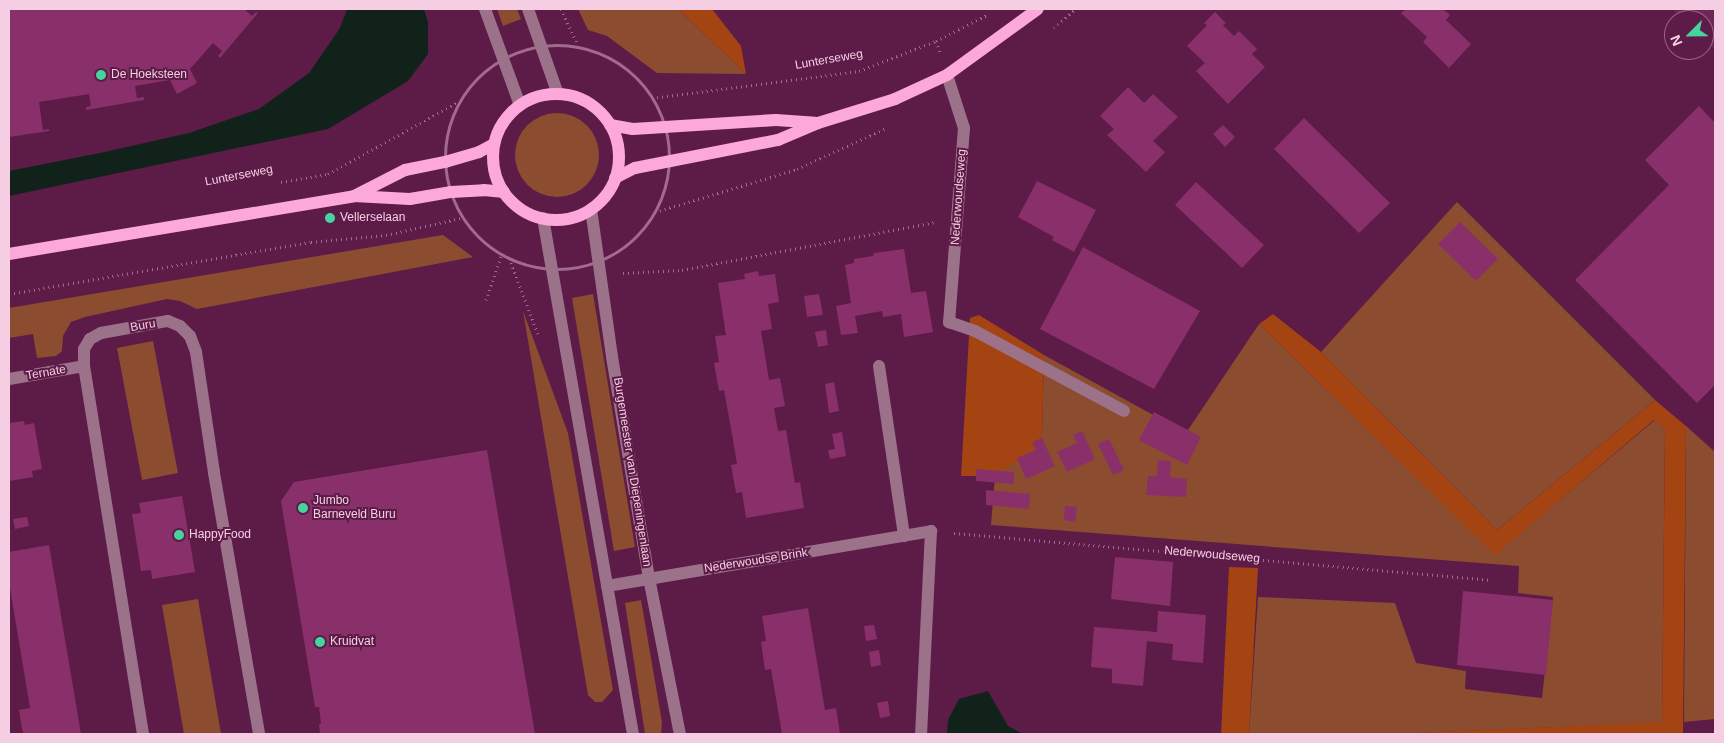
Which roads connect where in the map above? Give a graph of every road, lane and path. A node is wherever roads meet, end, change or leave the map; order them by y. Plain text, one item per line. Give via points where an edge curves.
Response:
1 (485, 9) edge
2 (528, 9) edge
3 (561, 9) edge
4 (1038, 9) edge
5 (996, 11) dead end
6 (577, 43) junction
7 (541, 45) junction
8 (502, 59) junction
9 (481, 74) dead end
10 (947, 75) junction
11 (558, 94) junction
12 (652, 98) junction
13 (459, 102) dead end
14 (520, 105) junction
15 (818, 123) junction
16 (610, 126) junction
17 (665, 127) junction
18 (494, 144) junction
19 (669, 161) junction
20 (615, 178) junction
21 (280, 183) dead end
22 (504, 192) junction
23 (354, 196) junction
24 (591, 209) junction
25 (543, 218) junction
26 (958, 218) junction
27 (9, 254) edge
28 (502, 254) junction
29 (600, 260) junction
30 (552, 269) junction
31 (623, 273) dead end
32 (9, 294) edge
33 (486, 300) dead end
34 (84, 366) junction
35 (879, 366) dead end
36 (9, 379) edge
37 (1124, 411) dead end
38 (931, 531) junction
39 (904, 536) junction
40 (649, 578) junction
41 (1492, 580) dead end
42 (607, 586) junction
43 (143, 734) edge
44 (259, 734) edge
45 (633, 734) edge
46 (680, 734) edge
47 (921, 734) edge

1 - 8 street
2 - 7 street
3 - 6 path
4 - 10 main road
5 - 12 path, Lunterseweg via 936,41 859,71
6 - 7 path
6 - 12 path via 618,62
7 - 8 path
7 - 11 street
8 - 9 path
8 - 14 street
10 - 15 main road via 895,99
10 - 26 street, Nederwoudseweg via 964,128
11 - 14 main road via 538,96
11 - 16 main road via 579,98 591,105
12 - 17 path
13 - 21 path, Lunterseweg via 328,174
14 - 18 main road via 508,115
15 - 17 main road via 776,120
15 - 19 main road via 778,140
16 - 17 main road via 633,129
16 - 20 main road via 617,142 619,160
17 - 19 path
18 - 22 main road via 496,177
18 - 23 main road via 445,162 405,170
19 - 20 main road via 635,168
19 - 29 path via 665,188 654,212 637,236
20 - 24 main road via 606,195
22 - 23 main road via 451,192 410,199
22 - 25 main road via 528,213
23 - 27 main road
24 - 25 main road via 560,220
24 - 29 street, Burgemeester van Diepeningenlaan
25 - 30 street
26 - 31 path via 682,270
26 - 37 street, Nederwoudseweg via 949,322 975,331
28 - 30 path via 526,264
28 - 32 path via 480,238 462,218 386,235 311,242
28 - 33 path
29 - 30 path via 568,269
29 - 40 street, Burgemeester van Diepeningenlaan via 612,357
30 - 42 street
34 - 36 street, Ternate
34 - 43 street, Buru
34 - 44 street, Buru via 84,349 90,339 101,333 168,321 180,326 190,336 196,352
35 - 39 street
38 - 39 street, Nederwoudse Brink
38 - 41 path, Nederwoudseweg
38 - 47 street
39 - 40 street, Nederwoudse Brink
40 - 42 street, Nederwoudse Brink
40 - 46 street, Burgemeester van Diepeningenlaan
42 - 45 street

